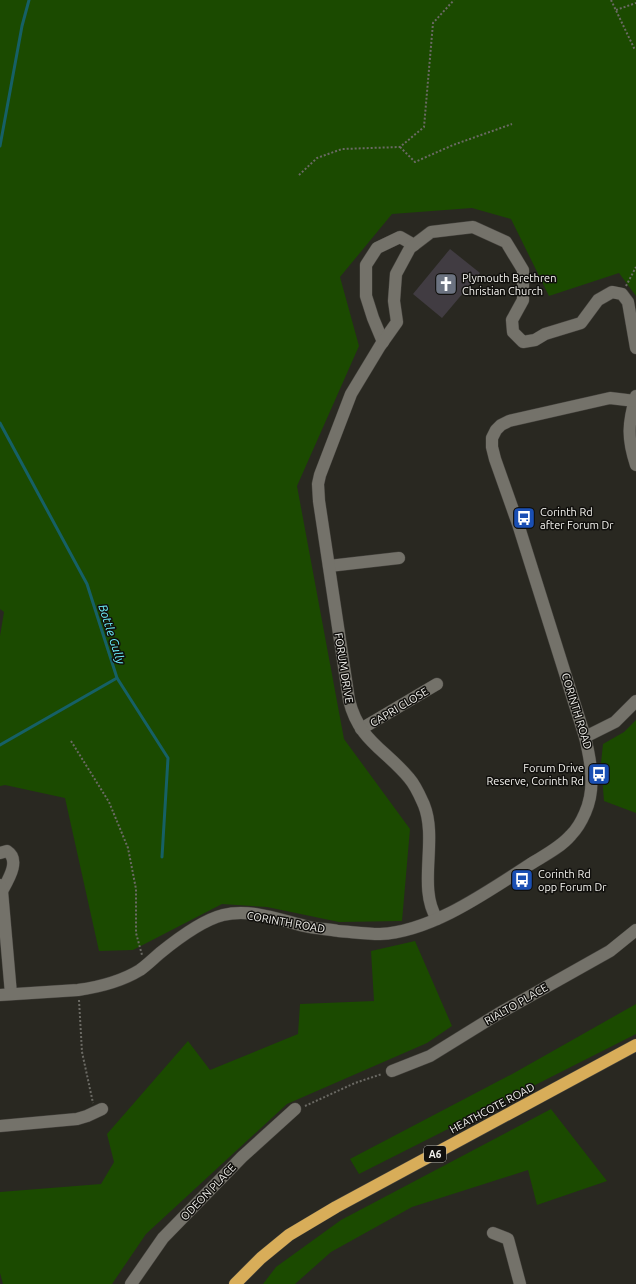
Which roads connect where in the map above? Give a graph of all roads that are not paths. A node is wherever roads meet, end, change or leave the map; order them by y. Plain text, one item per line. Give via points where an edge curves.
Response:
1 (414, 245) junction
2 (382, 342) junction
3 (636, 348) edge
4 (635, 398) edge
5 (636, 465) edge
6 (398, 558) dead end
7 (329, 566) junction
8 (436, 684) dead end
9 (636, 701) edge
10 (361, 729) junction
11 (586, 737) junction
12 (0, 853) edge
13 (1, 888) edge
14 (437, 919) junction
15 (636, 930) edge
16 (6, 994) edge
17 (636, 1045) edge
18 (392, 1071) road end
19 (295, 1109) road end
20 (99, 1111) road end
21 (0, 1126) edge
22 (492, 1233) dead end
23 (239, 1281) edge
24 (131, 1284) edge
25 (520, 1284) edge

1 - 2 street, FORUM DRIVE via 396,274 394,301 397,322
1 - 2 street via 400,237 377,248 366,266 366,296
1 - 3 street, FORUM DRIVE via 431,232 473,227 506,242 523,270 523,300 512,320 513,332 523,342 581,323 598,300 612,292 622,294 628,302
2 - 7 street, FORUM DRIVE via 350,394 319,479 318,492
4 - 5 street via 629,429
4 - 11 street, CORINTH ROAD via 610,398 509,421 496,430 492,438 495,459
6 - 7 street
7 - 10 street, FORUM DRIVE via 348,700 351,712
8 - 10 street, CAPRI CLOSE
9 - 11 street via 615,722
10 - 14 street, FORUM DRIVE via 410,779 425,807 429,836 428,891
11 - 14 street, CORINTH ROAD via 592,776 591,795 585,813 571,835 559,846 491,889
12 - 13 street via 6,851 14,859
13 - 16 street
14 - 16 street, CORINTH ROAD via 400,932 380,934 311,928 260,915 222,915 177,940 140,970 107,984 91,988
15 - 18 street, RIALTO PLACE via 610,951 498,1014 430,1056
17 - 23 highway, HEATHCOTE ROAD / A6 via 288,1235
19 - 24 street, ODEON PLACE via 242,1157 164,1238
20 - 21 street via 77,1119
22 - 25 street via 508,1239

